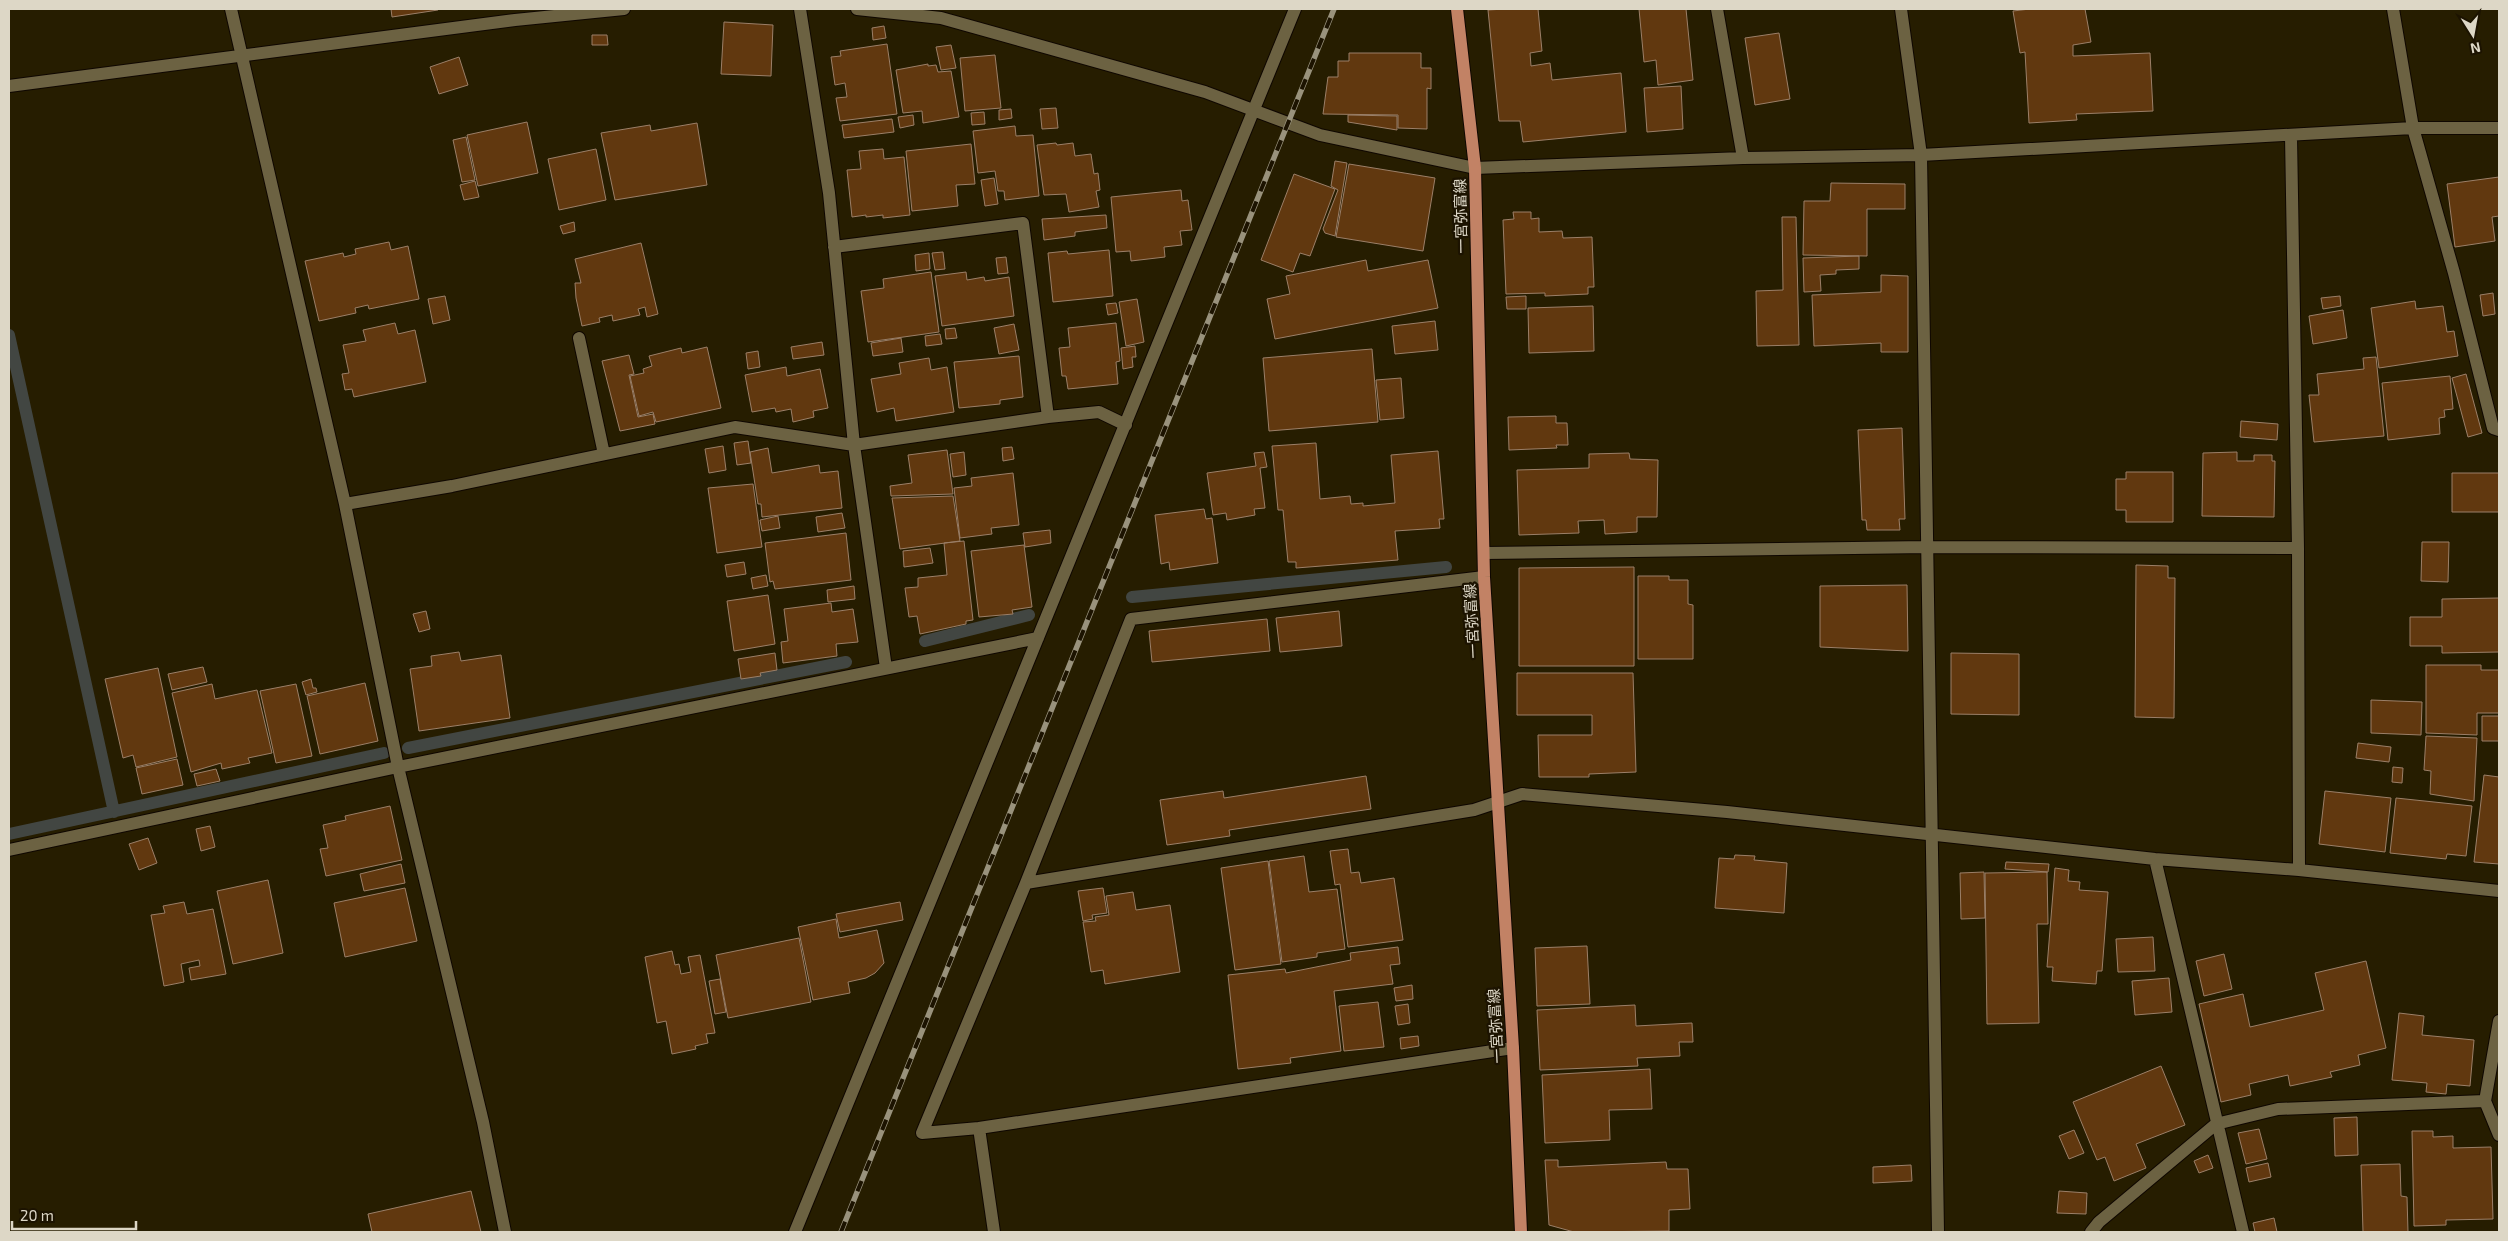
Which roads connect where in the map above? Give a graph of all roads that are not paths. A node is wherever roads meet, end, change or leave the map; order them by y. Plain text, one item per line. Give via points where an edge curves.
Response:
1 (230, 9) edge
2 (624, 9) edge
3 (800, 9) edge
4 (857, 9) edge
5 (1295, 9) edge
6 (1457, 9) edge
7 (1717, 9) edge
8 (1901, 9) edge
9 (2393, 9) edge
10 (514, 14) edge
11 (241, 56) junction
12 (9, 86) edge
13 (1254, 110) junction
14 (2413, 128) junction
15 (2499, 128) edge
16 (2291, 136) junction
17 (1921, 155) junction
18 (1743, 158) junction
19 (1475, 168) junction
20 (834, 248) junction
21 (579, 338) dead end
22 (1048, 417) junction
23 (1126, 425) junction
24 (2499, 430) edge
25 (854, 445) junction
26 (604, 454) junction
27 (345, 504) junction
28 (1928, 547) junction
29 (2298, 548) junction
30 (1484, 553) junction
31 (1484, 578) junction
32 (1038, 638) junction
33 (886, 668) junction
34 (398, 768) junction
35 (1498, 802) junction
36 (1931, 834) junction
37 (9, 850) edge
38 (2155, 859) junction
39 (2299, 870) junction
40 (1026, 883) junction
41 (2499, 891) edge
42 (2499, 1021) edge
43 (1513, 1048) junction
44 (2485, 1101) junction
45 (2216, 1124) junction
46 (979, 1128) junction
47 (2499, 1135) edge
48 (505, 1232) edge
49 (795, 1232) edge
50 (994, 1232) edge
51 (1521, 1232) edge
52 (1938, 1232) edge
53 (2090, 1232) edge
54 (2243, 1232) edge

1 - 11 street
2 - 10 street
3 - 20 street via 830,193
4 - 13 street via 942,18 1205,92
5 - 13 street
6 - 19 main road, 一宮弥富線
7 - 18 street
8 - 17 street
9 - 14 street
10 - 11 street
11 - 12 street
11 - 27 street
13 - 19 street via 1320,136
13 - 23 street
14 - 15 street
14 - 16 street
14 - 24 street via 2494,428
16 - 17 street
16 - 29 street
17 - 18 street
17 - 28 street
18 - 19 street
19 - 30 main road, 一宮弥富線
20 - 22 street via 1023,223
20 - 25 street
21 - 26 street
22 - 23 street via 1099,412
22 - 25 street
23 - 32 street
25 - 26 street via 735,427
25 - 33 street
26 - 27 street via 452,486
27 - 34 street
28 - 29 street
28 - 30 street
28 - 36 street
29 - 39 street
30 - 31 main road, 一宮弥富線
31 - 35 main road, 一宮弥富線
31 - 40 street via 1131,619
32 - 33 street
32 - 49 street
33 - 34 street
34 - 37 street
34 - 48 street via 483,1122
35 - 36 street via 1522,794
35 - 40 street via 1474,810
35 - 43 main road, 一宮弥富線
36 - 38 street
36 - 52 street
38 - 39 street
38 - 45 street
39 - 41 street
40 - 46 street via 922,1133
42 - 44 street
43 - 46 street
43 - 51 main road, 一宮弥富線
44 - 45 street via 2278,1109
44 - 47 street
45 - 53 street
45 - 54 street
46 - 50 street

